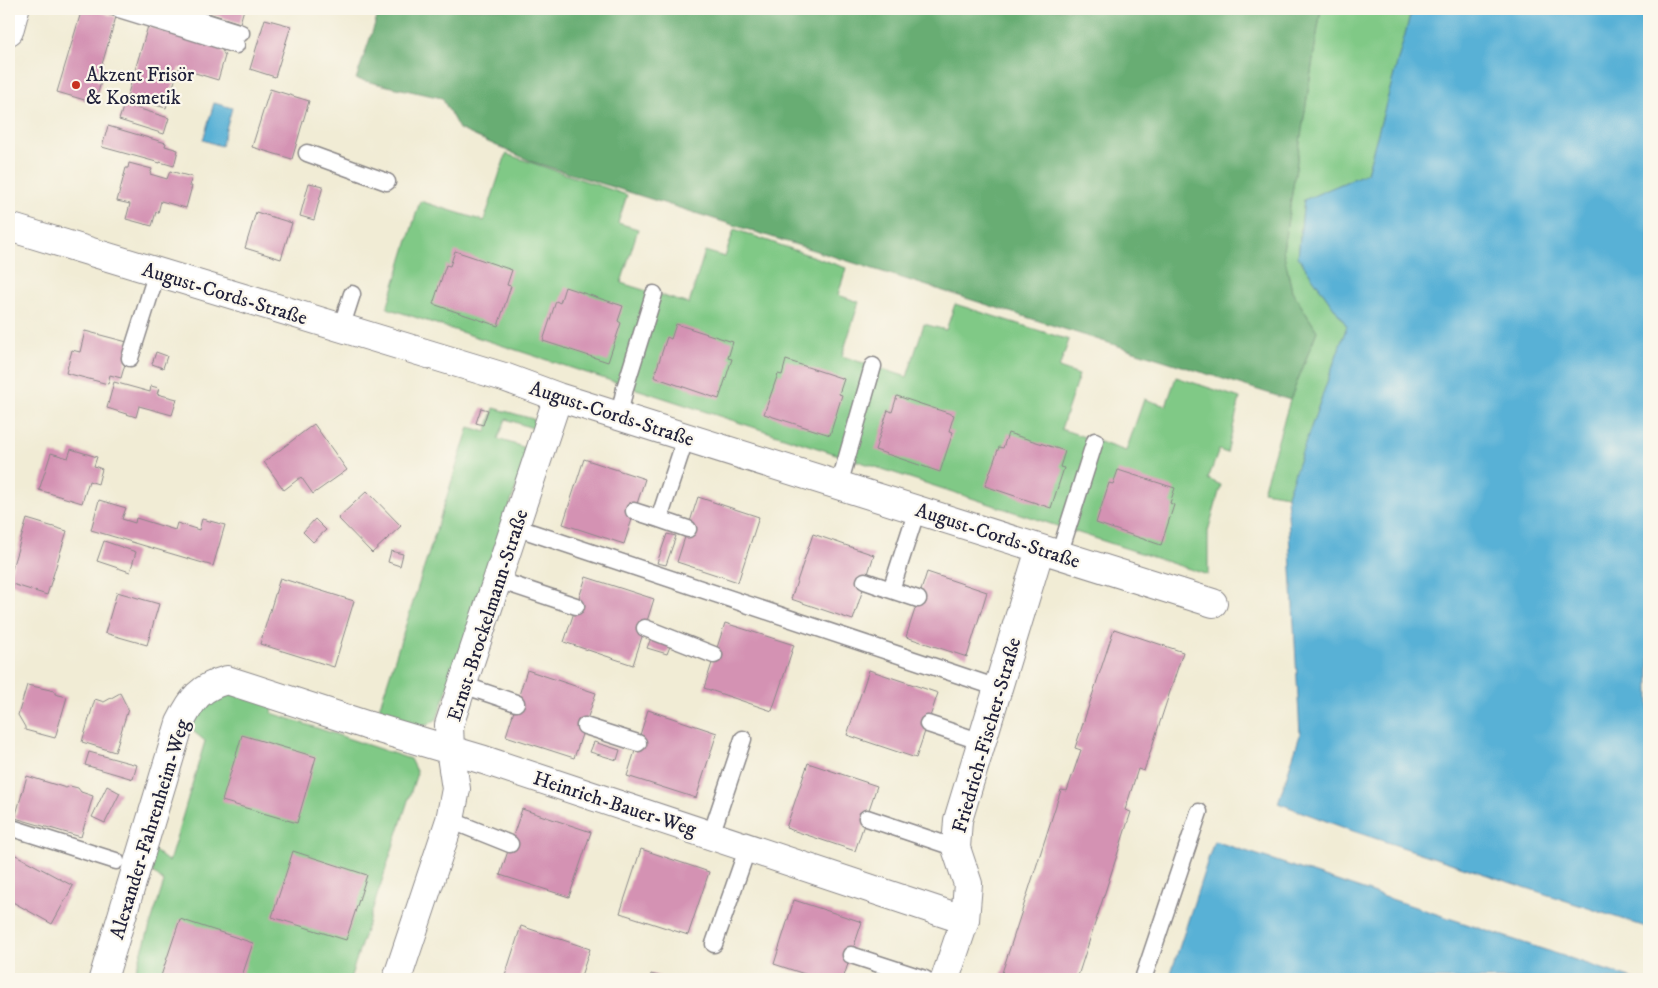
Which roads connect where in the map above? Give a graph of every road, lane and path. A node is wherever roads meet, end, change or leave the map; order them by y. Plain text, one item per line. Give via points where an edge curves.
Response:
1 (15, 9) edge
2 (119, 9) edge
3 (164, 9) edge
4 (9, 32) edge
5 (307, 153) dead end
6 (387, 182) dead end
7 (9, 227) edge
8 (157, 272) junction
9 (352, 294) dead end
10 (654, 294) dead end
11 (341, 328) junction
12 (130, 358) dead end
13 (873, 366) dead end
14 (558, 396) junction
15 (619, 416) junction
16 (686, 437) junction
17 (1095, 441) dead end
18 (839, 486) junction
19 (917, 510) junction
20 (634, 511) dead end
21 (659, 519) junction
22 (515, 527) junction
23 (688, 529) dead end
24 (1050, 552) junction
25 (498, 580) junction
26 (865, 581) dead end
27 (891, 590) junction
28 (918, 599) dead end
29 (1213, 603) dead end
30 (576, 606) dead end
31 (645, 628) dead end
32 (714, 655) dead end
33 (463, 685) junction
34 (998, 688) junction
35 (264, 691) joint
36 (516, 703) dead end
37 (928, 724) dead end
38 (585, 726) dead end
39 (743, 739) dead end
40 (982, 742) junction
41 (638, 743) dead end
42 (450, 749) junction
43 (1199, 812) dead end
44 (867, 818) dead end
45 (450, 820) junction
46 (9, 827) edge
47 (711, 835) junction
48 (510, 844) dead end
49 (748, 847) junction
50 (956, 848) junction
51 (116, 862) dead end
52 (965, 920) junction
53 (714, 944) dead end
54 (851, 955) dead end
55 (103, 979) edge
56 (397, 979) edge
57 (925, 979) edge
58 (945, 979) edge
59 (1143, 979) edge

1 - 4 street
2 - 3 lane via 238,39
5 - 6 lane
7 - 8 street, August-Cords-Straße
8 - 11 street, August-Cords-Straße
8 - 12 lane
9 - 11 lane
10 - 15 lane
11 - 14 street, August-Cords-Straße
13 - 18 lane
14 - 15 street, August-Cords-Straße
14 - 22 street, Ernst-Brockelmann-Straße
15 - 16 street, August-Cords-Straße
16 - 18 street, August-Cords-Straße
16 - 21 lane
17 - 24 lane
18 - 19 street, August-Cords-Straße
19 - 24 street, August-Cords-Straße
19 - 27 lane
20 - 21 lane
21 - 23 lane
22 - 25 street, Ernst-Brockelmann-Straße
22 - 34 lane
24 - 29 street, August-Cords-Straße
24 - 34 street, Friedrich-Fischer-Straße
25 - 30 lane
25 - 33 street, Ernst-Brockelmann-Straße
26 - 27 lane
27 - 28 lane
31 - 32 lane
33 - 36 lane
33 - 42 street, Ernst-Brockelmann-Straße via 449,724
34 - 40 street, Friedrich-Fischer-Straße
35 - 42 street, Heinrich-Bauer-Weg
35 - 55 street, Alexander-Fahrenheim-Weg via 227,680 212,684 200,692 180,722
37 - 40 lane
38 - 41 lane
39 - 47 lane
40 - 50 street, Friedrich-Fischer-Straße via 958,820
42 - 45 street, Ernst-Brockelmann-Straße via 456,789
42 - 47 street, Heinrich-Bauer-Weg
43 - 59 lane
44 - 50 lane
45 - 48 lane
45 - 56 street, Ernst-Brockelmann-Straße
46 - 51 lane
47 - 49 street, Heinrich-Bauer-Weg
49 - 52 street, Heinrich-Bauer-Weg
49 - 53 lane
50 - 52 street, Friedrich-Fischer-Straße via 968,884
52 - 58 street, Friedrich-Fischer-Straße
54 - 57 lane

